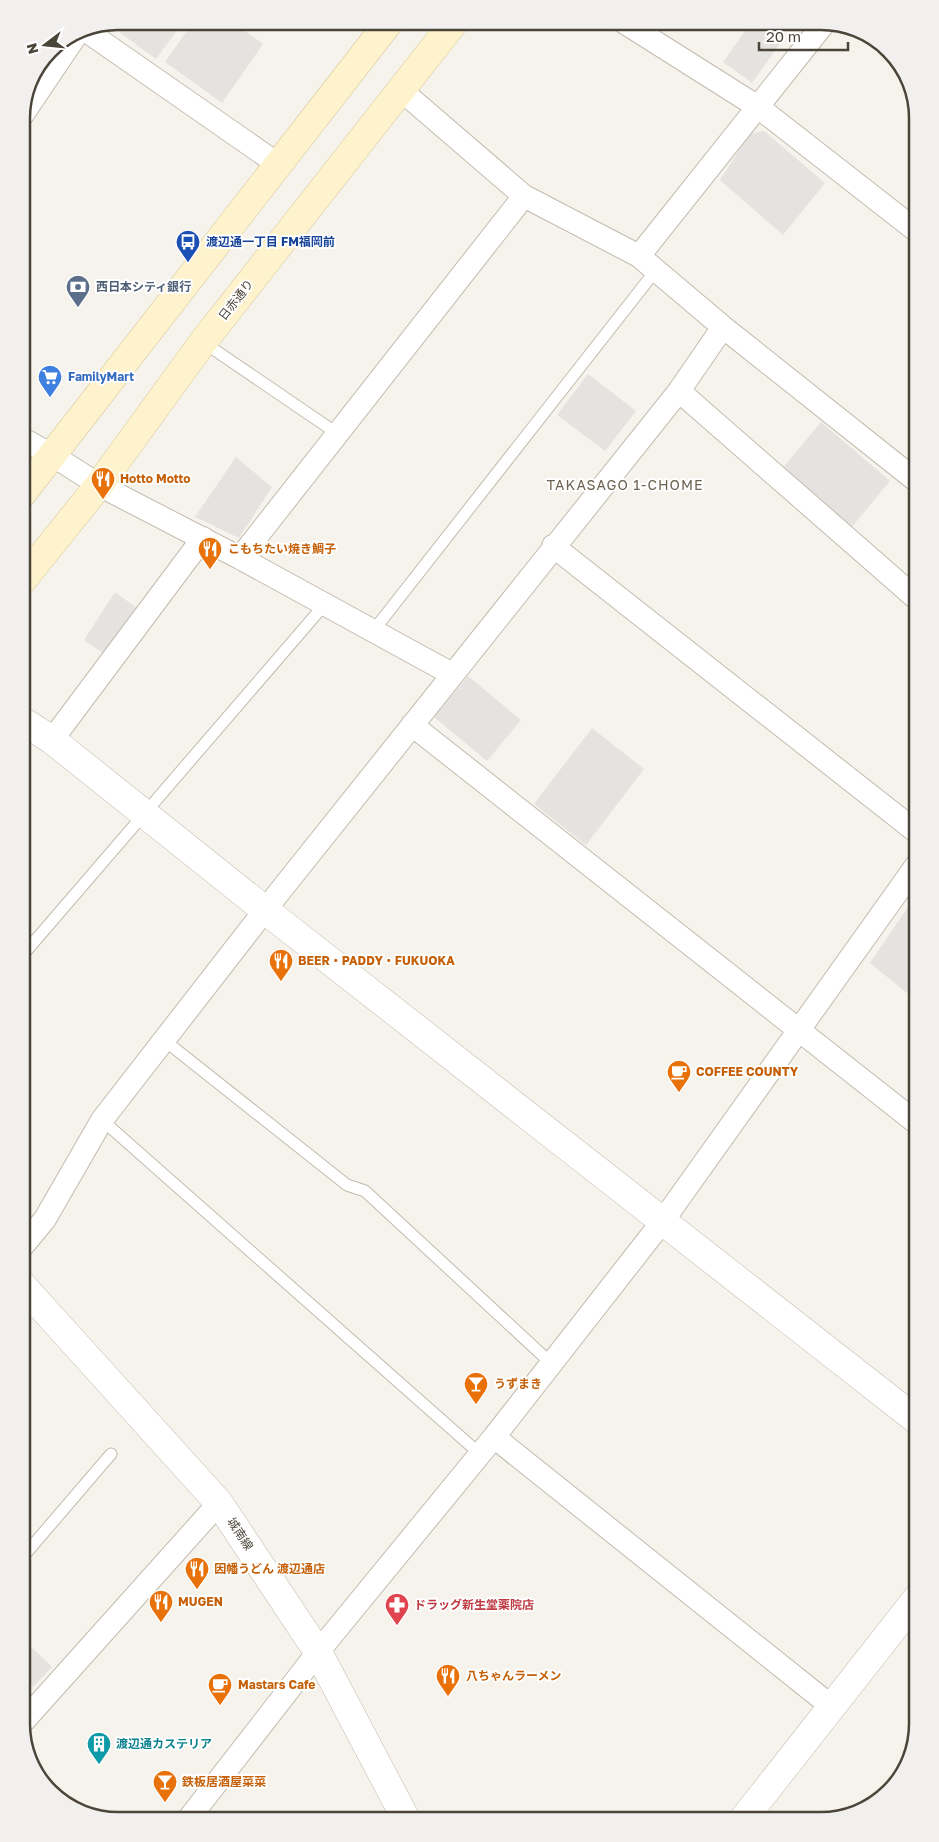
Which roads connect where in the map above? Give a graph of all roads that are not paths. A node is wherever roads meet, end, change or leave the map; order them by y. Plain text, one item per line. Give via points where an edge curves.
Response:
1 (383, 30) edge
2 (448, 30) edge
3 (636, 30) edge
4 (820, 30) edge
5 (91, 35) edge
6 (72, 43) edge
7 (402, 91) junction
8 (32, 103) edge
9 (758, 107) junction
10 (279, 165) junction
11 (524, 196) junction
12 (909, 225) edge
13 (647, 263) junction
14 (723, 327) junction
15 (204, 342) junction
16 (679, 391) junction
17 (338, 434) junction
18 (30, 443) edge
19 (52, 455) junction
20 (909, 475) edge
21 (30, 483) edge
22 (99, 485) junction
23 (203, 538) junction
24 (553, 546) junction
25 (240, 558) junction
26 (30, 571) edge
27 (909, 592) edge
28 (325, 604) junction
29 (374, 630) junction
30 (452, 674) junction
31 (412, 725) junction
32 (30, 726) edge
33 (52, 740) junction
34 (145, 815) junction
35 (909, 826) edge
36 (909, 875) edge
37 (264, 910) junction
38 (30, 947) edge
39 (798, 1030) junction
40 (164, 1040) junction
41 (909, 1117) edge
42 (102, 1120) junction
43 (662, 1222) junction
44 (30, 1238) edge
45 (30, 1300) edge
46 (552, 1364) junction
47 (909, 1414) edge
48 (494, 1437) junction
49 (111, 1454) dead end
50 (480, 1454) junction
51 (220, 1503) junction
52 (30, 1548) edge
53 (909, 1607) edge
54 (318, 1652) junction
55 (831, 1706) junction
56 (30, 1714) edge
57 (194, 1812) edge
58 (402, 1812) edge
59 (749, 1812) edge

1 - 10 main road
2 - 7 main road, 日赤通り
3 - 9 street
4 - 9 street
5 - 10 street
6 - 8 street
7 - 11 street
7 - 15 main road, 日赤通り
9 - 12 street
9 - 13 street
10 - 19 main road
11 - 13 street
11 - 17 street
13 - 14 street
13 - 29 lane
14 - 16 street
14 - 20 street
15 - 17 lane
15 - 22 main road, 日赤通り
16 - 24 street
16 - 27 street
17 - 25 street
18 - 19 street
19 - 21 main road
19 - 22 street
22 - 23 street
22 - 26 main road, 日赤通り
23 - 25 street
23 - 33 street
24 - 30 street
24 - 35 street
25 - 28 street
28 - 29 street
28 - 34 lane
29 - 30 street
30 - 31 street
31 - 37 street
31 - 39 street
32 - 33 street
33 - 34 street
34 - 37 street
34 - 38 lane
36 - 39 street
37 - 40 street
37 - 43 street
39 - 41 street
39 - 43 street
40 - 42 street
40 - 46 lane via 347,1185 365,1191
42 - 44 street via 46,1219
42 - 50 lane
43 - 46 street
43 - 47 street
45 - 51 street, 城南線
46 - 48 street
48 - 50 street
48 - 55 street
49 - 52 lane
50 - 54 street
51 - 54 street, 城南線
51 - 56 street
53 - 55 street
54 - 57 street
54 - 58 street, 城南線
55 - 59 street

